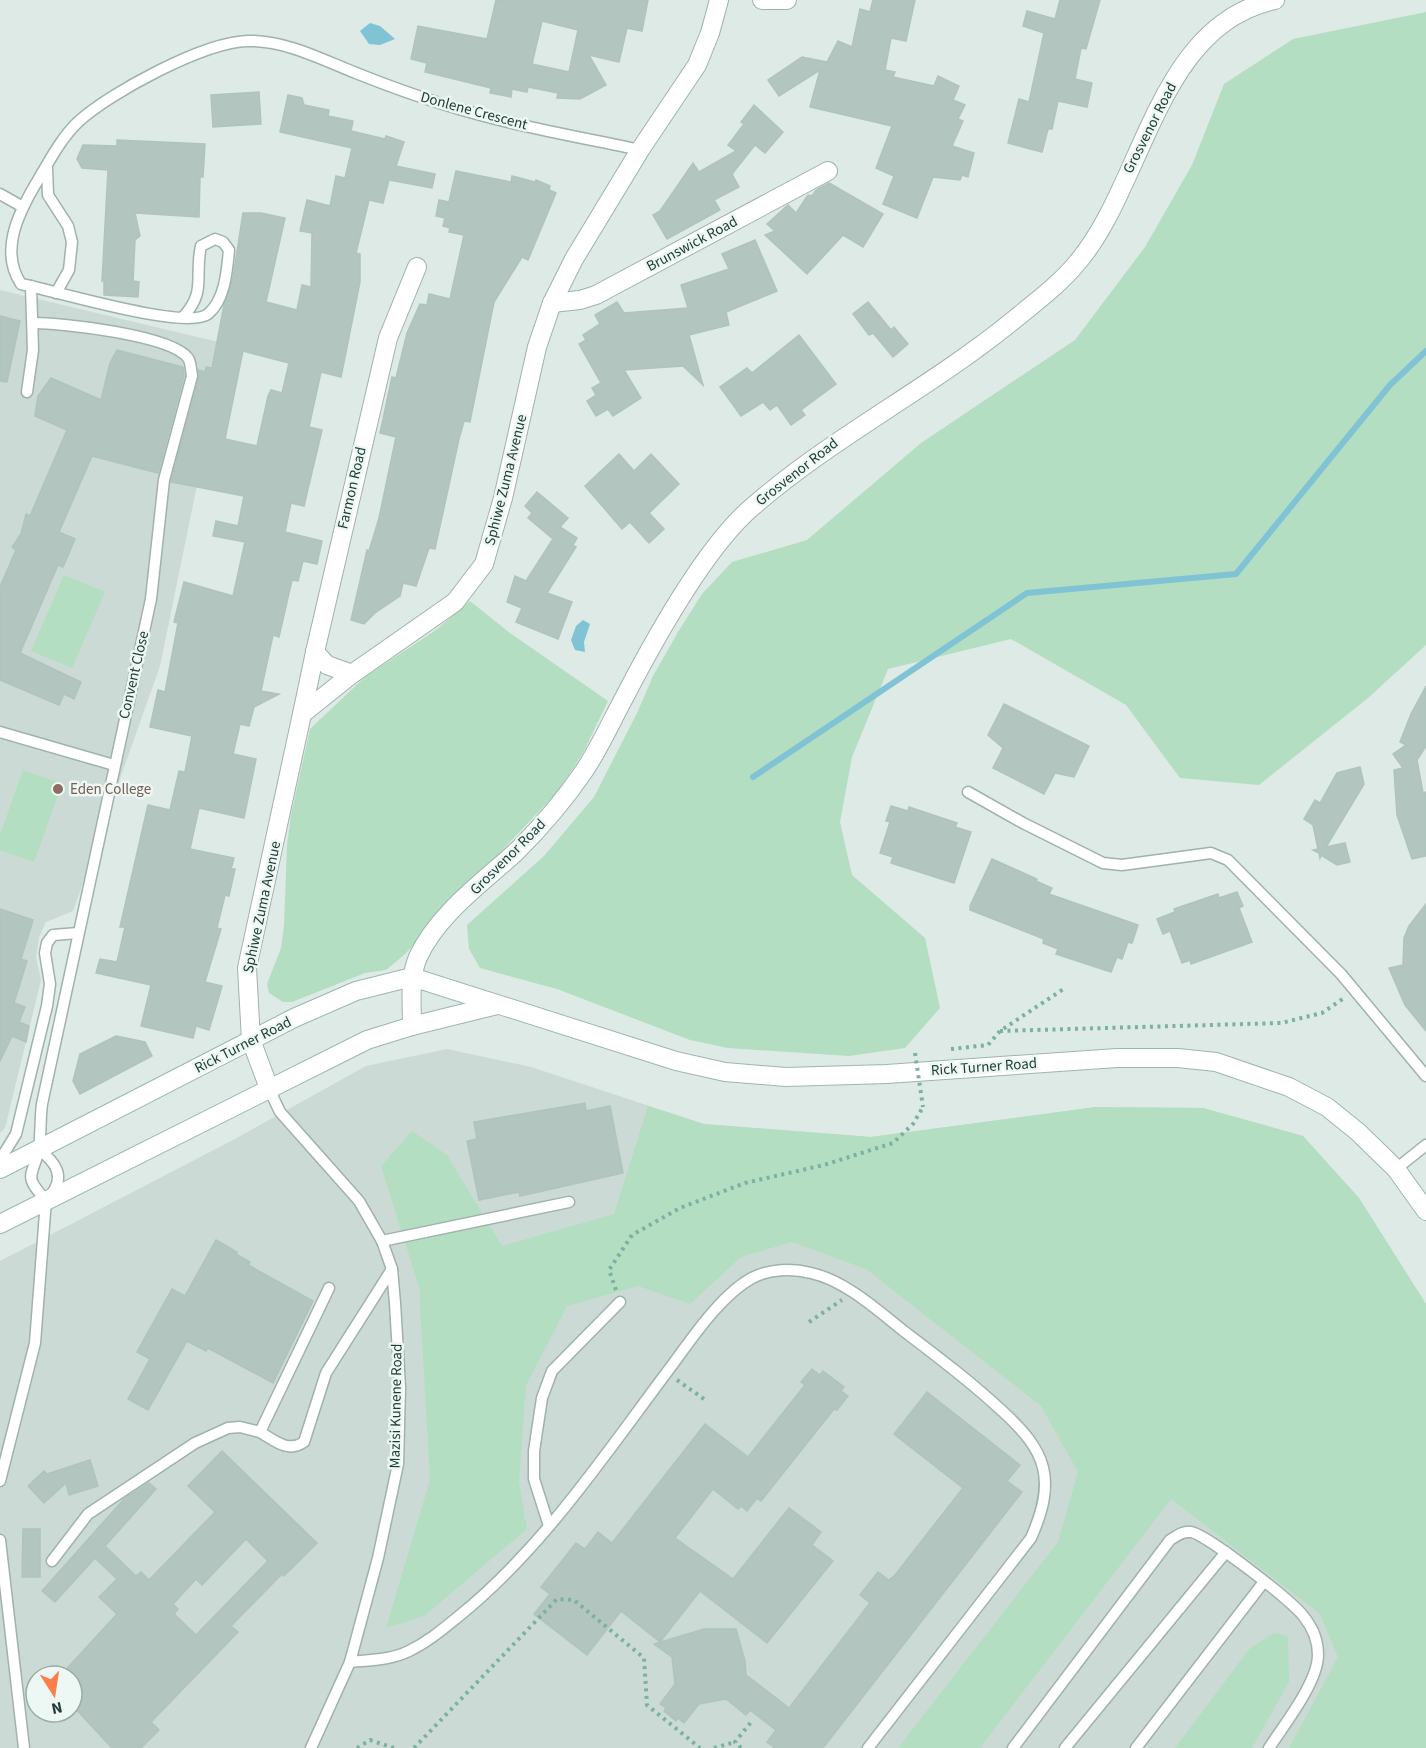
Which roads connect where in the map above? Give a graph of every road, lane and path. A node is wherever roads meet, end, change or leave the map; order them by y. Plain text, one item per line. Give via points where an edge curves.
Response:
1 (719, 0) edge
2 (762, 0) edge
3 (787, 0) edge
4 (1275, 0) edge
5 (640, 150) junction
6 (47, 165) junction
7 (828, 171) dead end
8 (0, 194) edge
9 (23, 207) junction
10 (417, 267) dead end
11 (31, 286) junction
12 (56, 293) junction
13 (552, 303) junction
14 (183, 317) junction
15 (33, 323) junction
16 (27, 392) dead end
17 (315, 652) junction
18 (352, 674) junction
19 (302, 714) junction
20 (0, 732) edge
21 (114, 765) junction
22 (968, 792) dead end
23 (78, 933) junction
24 (412, 977) junction
25 (1065, 988) dead end
26 (1355, 990) junction
27 (497, 1005) junction
28 (412, 1026) junction
29 (1000, 1031) junction
30 (251, 1041) junction
31 (946, 1049) dead end
32 (925, 1052) dead end
33 (1426, 1076) edge
34 (270, 1091) junction
35 (1426, 1145) edge
36 (39, 1150) junction
37 (0, 1160) edge
38 (0, 1169) edge
39 (1396, 1169) junction
40 (46, 1200) junction
41 (569, 1202) dead end
42 (1426, 1210) edge
43 (0, 1224) edge
44 (382, 1241) junction
45 (392, 1269) junction
46 (329, 1288) dead end
47 (852, 1293) junction
48 (620, 1302) joint
49 (809, 1322) dead end
50 (666, 1373) junction
51 (704, 1399) dead end
52 (260, 1432) junction
53 (0, 1481) edge
54 (549, 1526) junction
55 (0, 1540) edge
56 (1226, 1552) junction
57 (52, 1561) dead end
58 (1263, 1582) junction
59 (350, 1662) junction
60 (752, 1721) dead end
61 (735, 1742) junction
62 (24, 1748) edge
63 (311, 1748) edge
64 (357, 1748) edge
65 (394, 1748) edge
66 (414, 1748) edge
67 (700, 1748) edge
68 (714, 1748) edge
69 (741, 1748) edge
70 (868, 1748) edge
71 (1013, 1748) edge
72 (1065, 1748) edge
73 (1136, 1748) edge
74 (1269, 1748) edge

1 - 5 street, Sphiwe Zuma Avenue via 697,65
2 - 3 street
4 - 24 street, Grosvenor Road via 1232,16 1187,60 1164,98 1101,227 1075,266 1043,297 980,347 842,438 747,511 715,548 678,605 585,770 521,846 432,934
5 - 6 lane, Donlene Crescent via 480,116 313,56 265,41 246,41 197,54 126,89 78,122
5 - 13 street, Sphiwe Zuma Avenue
6 - 9 lane, Donlene Crescent
6 - 12 lane via 48,195 68,225 72,242 69,270
7 - 13 street, Brunswick Road via 597,295
8 - 9 lane
9 - 11 lane, Donlene Crescent via 7,256 11,273 21,284
10 - 17 street, Farmon Road via 388,338
11 - 12 lane
11 - 15 lane
12 - 14 lane
13 - 18 street, Sphiwe Zuma Avenue via 537,347 484,564 455,602
14 - 14 lane via 199,291 201,246 215,239 224,242 229,250 228,261 217,304 207,316
15 - 16 lane
15 - 21 lane, Convent Close via 57,323 138,337 179,350 189,359 192,376 164,480 152,599
17 - 18 street via 327,664
17 - 19 street, Farmon Road
18 - 19 street, Sphiwe Zuma Avenue
19 - 30 street, Sphiwe Zuma Avenue via 247,968
20 - 21 lane
21 - 23 lane, Convent Close
22 - 26 lane via 1103,863 1122,866 1211,853 1228,860
23 - 36 lane, Convent Close via 42,1104
23 - 37 lane via 53,935 47,942 47,1006 16,1134
24 - 27 street, Rick Turner Road
24 - 28 street, Grosvenor Road
24 - 30 street, Rick Turner Road via 356,991
25 - 29 path
26 - 29 path via 1322,1013 1281,1023
26 - 33 lane
27 - 28 street, Rick Turner Road
27 - 39 street, Rick Turner Road via 676,1061 725,1072 776,1077 886,1074 1117,1058 1216,1062 1289,1086 1327,1107
28 - 34 street, Rick Turner Road via 367,1040
29 - 31 path via 988,1045
30 - 34 street, Sphiwe Zuma Avenue
30 - 36 street, Rick Turner Road
32 - 48 path, bridge via 915,1053 923,1107 913,1124 893,1143 824,1165 745,1183 680,1208 632,1235 609,1270
34 - 40 street, Rick Turner Road
34 - 44 lane, Mazisi Kunene Road via 280,1112 359,1202
35 - 39 lane
36 - 38 street, Rick Turner Road
36 - 40 lane, Convent Close via 30,1177
36 - 40 lane via 52,1159 59,1178 57,1188
39 - 42 street, Rick Turner Road
40 - 43 street, Rick Turner Road
40 - 53 lane via 34,1343
41 - 44 lane
44 - 45 lane, Mazisi Kunene Road
45 - 52 lane via 326,1373 304,1442 285,1447
45 - 59 lane, Mazisi Kunene Road via 400,1388 398,1464
46 - 52 lane
47 - 49 path
47 - 50 lane via 812,1273 778,1270 757,1276 719,1307
47 - 70 lane via 971,1383 1023,1429 1041,1459 1046,1480 1042,1514 1031,1538
48 - 54 lane via 552,1371 542,1398 534,1479
50 - 51 path
50 - 54 lane
52 - 57 lane via 228,1428 195,1443 87,1514
54 - 59 lane via 474,1604 429,1640 384,1659
55 - 62 lane
56 - 58 lane
56 - 71 lane via 1198,1534 1179,1534 1170,1540
56 - 72 lane
58 - 73 lane
58 - 74 lane via 1291,1601 1305,1617 1315,1635 1318,1657 1313,1677
59 - 63 lane, Mazisi Kunene Road
60 - 61 path
61 - 68 path
61 - 69 path
64 - 65 path via 370,1740
66 - 67 path via 556,1599 574,1600 644,1658 647,1705

